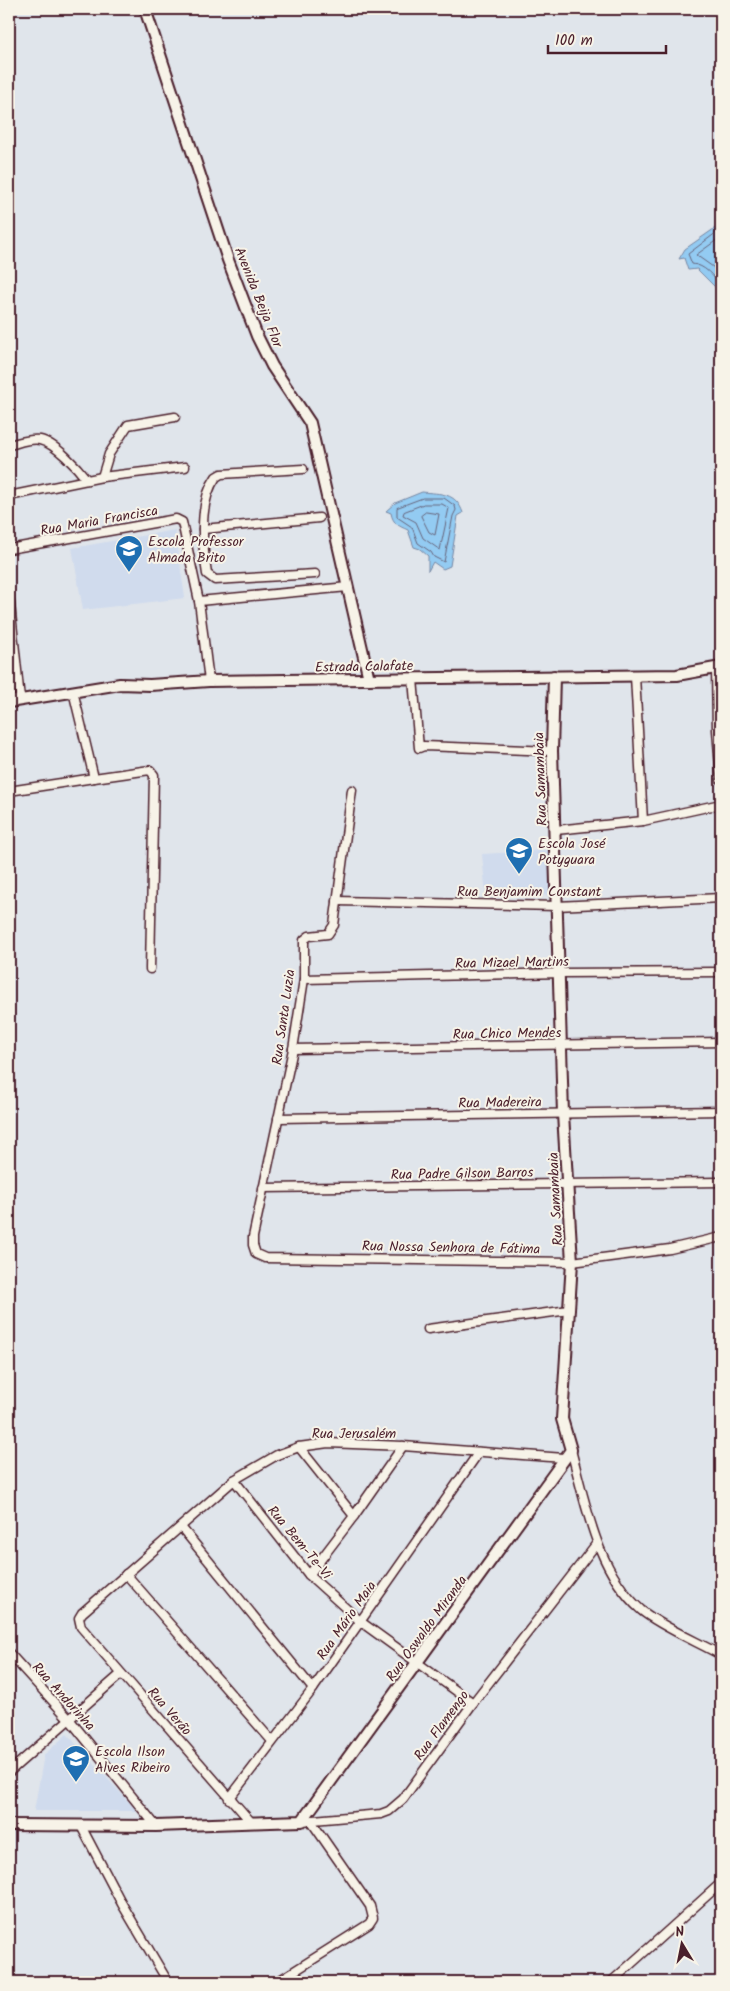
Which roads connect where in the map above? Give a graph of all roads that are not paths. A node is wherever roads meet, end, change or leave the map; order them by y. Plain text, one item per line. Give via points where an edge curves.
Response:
1 (145, 9) edge
2 (175, 417) dead end
3 (9, 445) edge
4 (185, 468) dead end
5 (303, 468) dead end
6 (102, 478) junction
7 (87, 480) junction
8 (9, 496) edge
9 (319, 518) dead end
10 (203, 529) junction
11 (9, 549) edge
12 (316, 574) dead end
13 (264, 578) junction
14 (348, 587) junction
15 (9, 594) edge
16 (265, 595) junction
17 (199, 601) junction
18 (719, 667) edge
19 (554, 676) junction
20 (635, 676) junction
21 (369, 679) junction
22 (412, 679) junction
23 (208, 681) junction
24 (73, 691) junction
25 (20, 699) junction
26 (9, 702) edge
27 (719, 730) edge
28 (552, 751) junction
29 (94, 778) junction
30 (721, 780) edge
31 (352, 790) dead end
32 (9, 791) edge
33 (721, 804) edge
34 (643, 820) junction
35 (556, 830) junction
36 (721, 898) edge
37 (337, 901) junction
38 (557, 906) junction
39 (150, 969) dead end
40 (721, 972) edge
41 (561, 973) junction
42 (304, 979) junction
43 (721, 1042) edge
44 (562, 1044) junction
45 (293, 1048) junction
46 (721, 1111) edge
47 (563, 1114) junction
48 (278, 1118) junction
49 (721, 1182) edge
50 (568, 1183) junction
51 (263, 1188) junction
52 (253, 1237) joint
53 (721, 1237) edge
54 (572, 1262) junction
55 (569, 1310) junction
56 (428, 1329) dead end
57 (402, 1446) junction
58 (299, 1447) junction
59 (479, 1452) junction
60 (567, 1454) junction
61 (234, 1480) junction
62 (354, 1516) junction
63 (181, 1527) junction
64 (596, 1543) junction
65 (126, 1574) junction
66 (309, 1575) junction
67 (82, 1613) joint
68 (361, 1622) junction
69 (9, 1653) edge
70 (721, 1655) edge
71 (418, 1664) junction
72 (120, 1674) junction
73 (313, 1689) junction
74 (473, 1703) junction
75 (70, 1720) junction
76 (272, 1741) junction
77 (9, 1760) edge
78 (12, 1769) edge
79 (229, 1799) junction
80 (307, 1821) junction
81 (251, 1822) junction
82 (9, 1826) edge
83 (81, 1826) junction
84 (156, 1826) junction
85 (721, 1883) edge
86 (168, 1982) edge
87 (277, 1982) edge
88 (611, 1982) edge

1 - 14 street, Avenida Beija Flor via 225,252 257,336 272,366 310,423
2 - 6 street via 128,425 109,454
3 - 7 street via 36,440 43,442 76,464
4 - 6 street
5 - 10 street via 216,477 207,498
6 - 7 street
7 - 8 street
9 - 10 street
10 - 13 street via 210,578
11 - 17 street, Rua Maria Francisca via 176,519 182,522
12 - 13 street
13 - 16 street
14 - 16 street
14 - 21 street, Avenida Beija Flor
15 - 25 street
16 - 17 street
17 - 23 street, Rua Maria Francisca
18 - 20 street, Estrada Calafate via 677,675
18 - 27 street
19 - 20 street, Estrada Calafate
19 - 22 street, Estrada Calafate
19 - 28 street, Rua Samambaia
20 - 34 street
21 - 22 street, Estrada Calafate
21 - 23 street, Estrada Calafate
22 - 28 street via 419,748
23 - 24 street, Estrada Calafate via 150,686 120,684
24 - 25 street, Estrada Calafate
24 - 29 street
25 - 26 street, Estrada Calafate
27 - 30 street
28 - 35 street, Rua Samambaia
29 - 32 street
29 - 39 street via 150,770 155,777
31 - 37 street, Rua Santa Luzia
33 - 34 street
34 - 35 street
35 - 38 street, Rua Samambaia
36 - 38 street, Rua Benjamim Constant
37 - 38 street, Rua Benjamim Constant
37 - 42 street, Rua Santa Luzia via 331,932 304,940
38 - 41 street, Rua Samambaia
40 - 41 street, Rua Mizael Martins
41 - 42 street, Rua Mizael Martins
41 - 44 street, Rua Samambaia
42 - 45 street, Rua Santa Luzia
43 - 44 street, Rua Chico Mendes
44 - 45 street, Rua Chico Mendes
44 - 47 street, Rua Samambaia
45 - 48 street, Rua Santa Luzia
46 - 47 street, Rua Madereira
47 - 48 street, Rua Madereira
47 - 50 street, Rua Samambaia
48 - 51 street, Rua Santa Luzia
49 - 50 street, Rua Padre Gilson Barros
50 - 51 street, Rua Padre Gilson Barros
50 - 54 street, Rua Samambaia
51 - 52 street, Rua Santa Luzia
52 - 54 street, Rua Nossa Senhora de Fátima via 256,1254 266,1258
53 - 54 street, Rua Nossa Senhora de Fátima via 670,1249
54 - 55 street, Rua Samambaia
55 - 56 street
55 - 60 street, Rua Samambaia via 562,1419
57 - 58 street, Rua Jerusalém via 328,1443
57 - 59 street, Rua Jerusalém
57 - 62 street
58 - 61 street, Rua Jerusalém via 270,1458
58 - 62 street
59 - 60 street, Rua Jerusalém
59 - 68 street, Rua Mário Maia
60 - 64 street, Rua Samambaia
60 - 71 street, Rua Oswaldo Miranda
61 - 63 street, Rua Jerusalém
61 - 66 street, Rua Bem-Te-Vi
62 - 66 street
63 - 65 street, Rua Jerusalém
63 - 73 street
64 - 70 street, Rua Samambaia via 621,1588 643,1611
64 - 74 street, Rua Flamengo
65 - 67 street, Rua Jerusalém
65 - 76 street
66 - 68 street, Rua Bem-Te-Vi
67 - 72 street, Rua Verão via 80,1627
68 - 71 street, Rua Bem-Te-Vi
68 - 73 street, Rua Mário Maia
69 - 75 street, Rua Andorinha
71 - 74 street, Rua Bem-Te-Vi
71 - 80 street, Rua Oswaldo Miranda
72 - 75 street
72 - 79 street, Rua Verão
73 - 76 street, Rua Mário Maia
74 - 80 street, Rua Flamengo via 403,1799 389,1812
75 - 78 street
75 - 84 street, Rua Andorinha
76 - 79 street, Rua Mário Maia
77 - 78 street
79 - 81 street, Rua Verão
80 - 81 street, Rua Flamengo
80 - 87 street via 370,1906 372,1918 369,1924
81 - 84 street, Rua Flamengo
82 - 83 street, Rua Flamengo
83 - 84 street, Rua Flamengo
83 - 86 street
85 - 88 street

